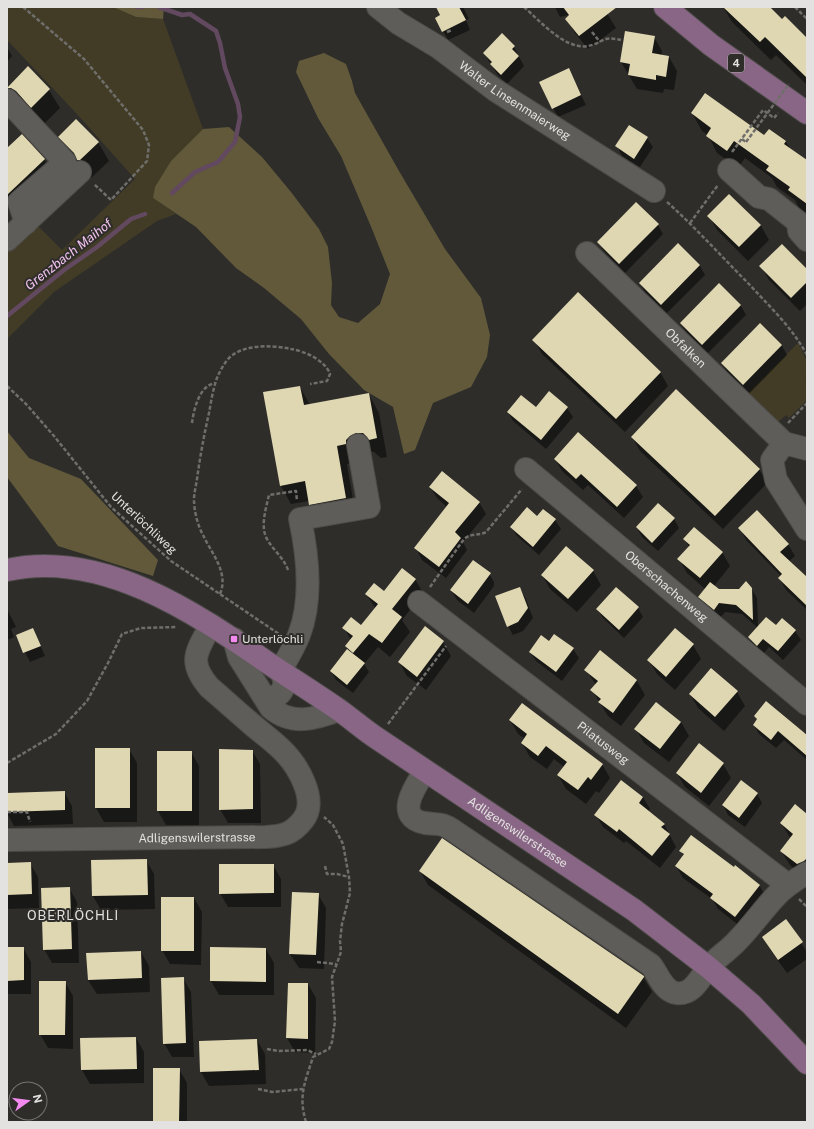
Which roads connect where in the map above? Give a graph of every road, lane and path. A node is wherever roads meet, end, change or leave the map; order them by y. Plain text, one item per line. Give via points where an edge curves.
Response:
1 (23, 7) edge
2 (378, 7) edge
3 (524, 7) edge
4 (665, 7) edge
5 (794, 7) edge
6 (807, 19) edge
7 (592, 32) dead end
8 (621, 40) dead end
9 (600, 42) junction
10 (789, 84) dead end
11 (7, 100) edge
12 (781, 110) dead end
13 (807, 114) edge
14 (729, 170) dead end
15 (80, 172) joint
16 (654, 191) joint
17 (26, 222) junction
18 (7, 240) edge
19 (807, 240) edge
20 (587, 253) dead end
21 (807, 355) edge
22 (215, 383) junction
23 (310, 384) dead end
24 (7, 386) edge
25 (807, 403) edge
26 (192, 423) dead end
27 (784, 443) junction
28 (358, 445) dead end
29 (807, 449) edge
30 (530, 473) joint
31 (300, 519) junction
32 (807, 529) edge
33 (7, 570) edge
34 (289, 571) dead end
35 (220, 594) junction
36 (419, 602) joint
37 (211, 625) junction
38 (179, 627) dead end
39 (283, 628) dead end
40 (457, 631) junction
41 (234, 639) junction
42 (280, 671) junction
43 (263, 695) junction
44 (807, 704) edge
45 (339, 710) junction
46 (386, 727) dead end
47 (7, 763) edge
48 (425, 771) junction
49 (321, 815) dead end
50 (7, 840) edge
51 (325, 866) dead end
52 (807, 873) edge
53 (349, 878) junction
54 (781, 891) junction
55 (316, 962) dead end
56 (703, 963) junction
57 (336, 964) junction
58 (267, 1049) dead end
59 (317, 1054) junction
60 (807, 1063) edge
61 (258, 1089) dead end
62 (303, 1089) junction
63 (306, 1122) edge

1 - 15 path via 84,59 143,130 149,146 147,162 111,200
2 - 16 street, Walter Linsenmaierweg via 398,23 438,47 495,90
3 - 9 path via 558,37 569,43 587,46
4 - 13 main road, 4 via 711,45
5 - 6 path
7 - 9 path
8 - 9 path via 611,38
10 - 12 path, bridge via 746,142 742,139 763,110 774,118
11 - 17 street via 64,162 19,202
14 - 19 street via 759,197 769,199 798,222 799,231
15 - 17 street
16 - 21 path via 690,223 782,319
17 - 18 street
20 - 27 street, Obfalken
22 - 23 path via 230,357 248,348 264,346 298,350 325,365 330,374 328,381
22 - 26 path via 204,389 194,410
22 - 35 path via 199,459 194,501 198,523 219,564 222,578
24 - 35 path, Unterlöchliweg via 54,436 111,507 171,561
25 - 27 path via 786,426
27 - 29 street, Obfalken
27 - 32 street via 772,460 776,480
28 - 31 street via 369,507
30 - 36 path via 486,532 464,539
30 - 44 street, Oberschachenweg
31 - 34 path via 296,491 269,495 265,517 266,538
31 - 42 street via 308,577 305,616 295,644
33 - 37 main road, Adligenswilerstrasse via 44,565 94,572 136,585
35 - 39 path, Unterlöchliweg via 280,635
36 - 40 street, Pilatusweg
37 - 41 main road, Adligenswilerstrasse
37 - 50 street, Adligenswilerstrasse via 197,651 195,664 200,676 209,687 282,750 294,765 303,780 309,807 296,828 282,836 266,837
38 - 47 path via 141,628 122,634 87,701 56,734
40 - 46 path
40 - 54 street, Pilatusweg
41 - 42 main road, Adligenswilerstrasse
41 - 43 street via 239,657
42 - 43 street via 285,682 281,693 270,697
42 - 45 main road, Adligenswilerstrasse
43 - 45 street via 278,714 297,720 325,716
45 - 48 main road, Adligenswilerstrasse
48 - 56 main road, Adligenswilerstrasse via 634,910
48 - 56 street via 408,802 408,809 417,821 444,824 454,830 651,965 671,992 678,994 694,987
49 - 53 path via 333,825 343,844
51 - 53 path via 327,874
52 - 54 street
53 - 57 path via 350,893 342,924 341,952
54 - 56 street via 736,943
55 - 57 path
56 - 60 main road, Adligenswilerstrasse via 751,1004
57 - 59 path via 332,978 335,1021 332,1042 329,1049
58 - 59 path via 307,1050
59 - 62 path via 313,1057
61 - 62 path via 272,1092
62 - 63 path via 302,1110

